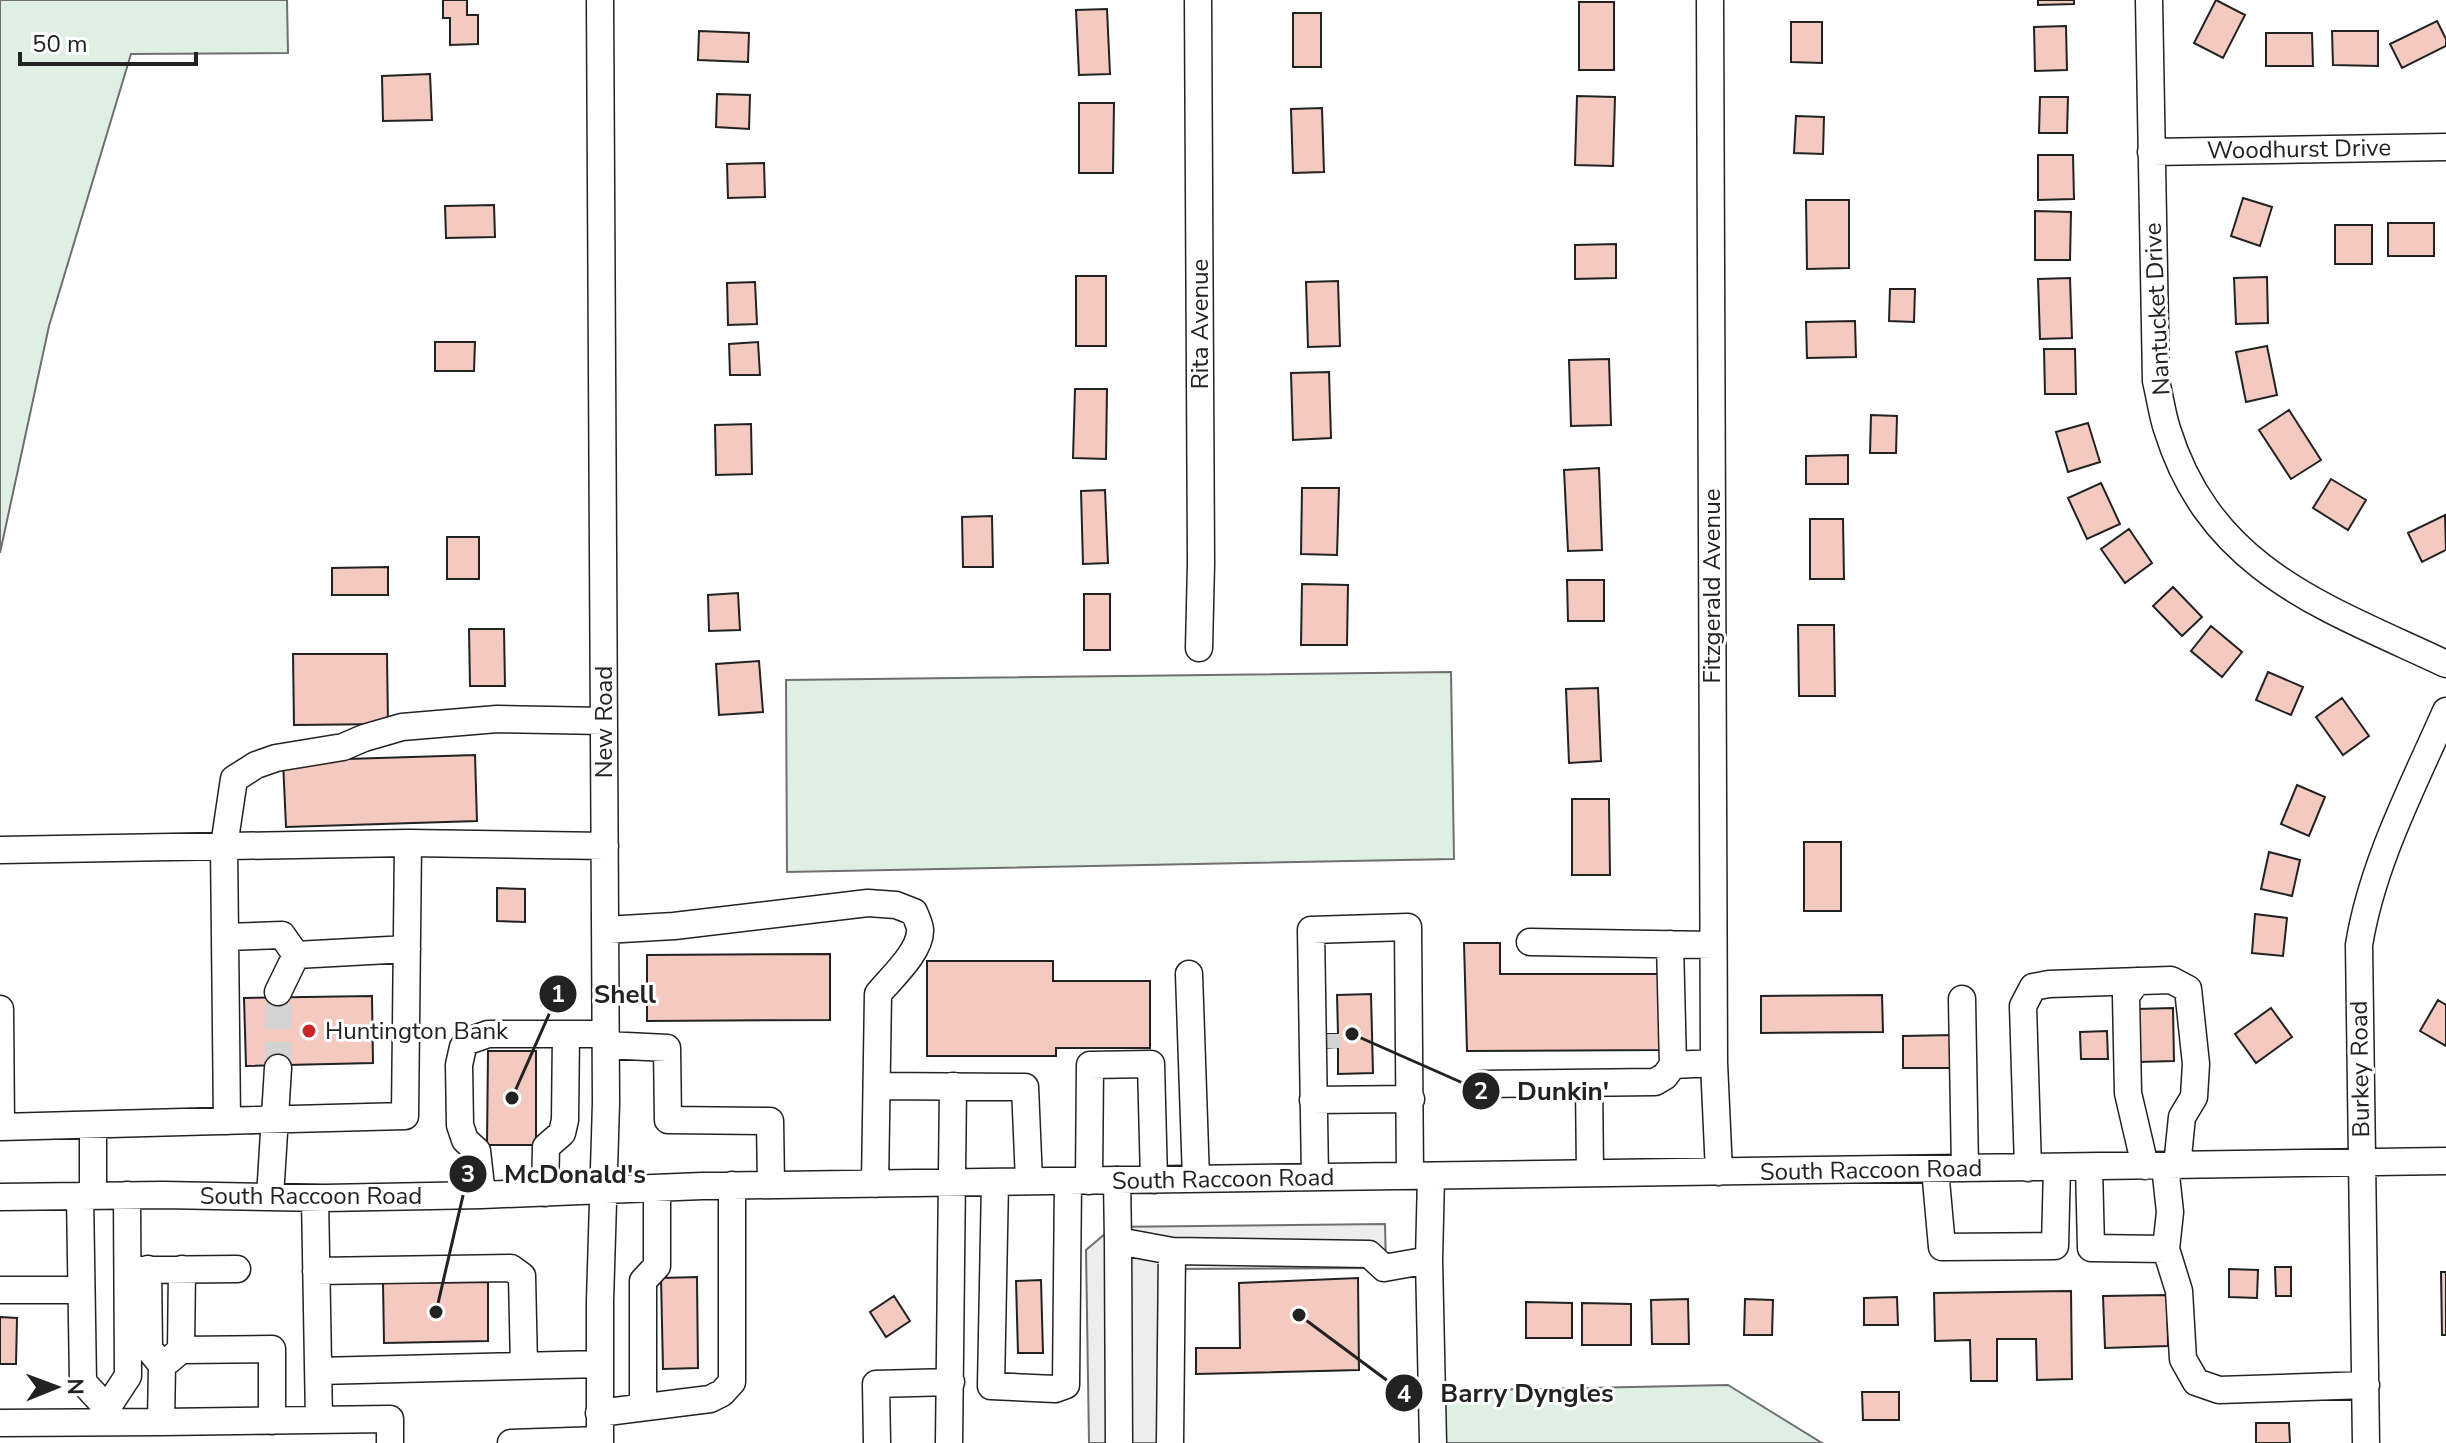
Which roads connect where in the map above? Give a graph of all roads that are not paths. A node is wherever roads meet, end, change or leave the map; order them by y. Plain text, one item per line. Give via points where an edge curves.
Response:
1 (600, 0) edge
2 (1198, 0) edge
3 (1710, 0) edge
4 (2149, 0) edge
5 (2446, 147) edge
6 (2151, 152) junction
7 (1199, 648) dead end
8 (2446, 664) edge
9 (2446, 711) edge
10 (604, 721) junction
11 (408, 843) junction
12 (224, 846) junction
13 (605, 846) junction
14 (0, 850) edge
15 (1326, 929) junction
16 (605, 930) junction
17 (225, 937) junction
18 (1530, 942) dead end
19 (1670, 944) junction
20 (1713, 945) junction
21 (407, 949) junction
22 (296, 955) junction
23 (1189, 974) dead end
24 (2137, 981) junction
25 (278, 992) tunnel mouth
26 (1962, 999) dead end
27 (0, 1009) edge
28 (566, 1034) junction
29 (606, 1040) junction
30 (1714, 1063) junction
31 (1673, 1065) junction
32 (278, 1068) tunnel mouth
33 (1589, 1083) junction
34 (1481, 1084) dead end
35 (877, 1086) junction
36 (953, 1086) junction
37 (1313, 1091) junction
38 (1411, 1099) junction
39 (275, 1120) junction
40 (227, 1121) junction
41 (93, 1125) junction
42 (2446, 1161) edge
43 (2362, 1163) junction
44 (2162, 1166) junction
45 (2057, 1167) junction
46 (2089, 1167) junction
47 (1965, 1168) junction
48 (2028, 1168) junction
49 (1935, 1169) junction
50 (1719, 1172) junction
51 (1590, 1173) junction
52 (1421, 1176) junction
53 (1315, 1177) junction
54 (1196, 1179) junction
55 (1117, 1180) junction
56 (1154, 1180) junction
57 (1029, 1181) junction
58 (1079, 1181) junction
59 (995, 1182) junction
60 (954, 1183) junction
61 (875, 1184) junction
62 (732, 1185) junction
63 (771, 1185) junction
64 (657, 1188) junction
65 (603, 1190) junction
66 (545, 1193) junction
67 (127, 1195) junction
68 (482, 1195) junction
69 (86, 1196) junction
70 (0, 1197) edge
71 (270, 1197) junction
72 (315, 1198) junction
73 (1118, 1241) junction
74 (2166, 1249) junction
75 (1172, 1251) junction
76 (1429, 1260) junction
77 (138, 1269) junction
78 (182, 1269) junction
79 (237, 1269) dead end
80 (316, 1271) junction
81 (0, 1290) edge
82 (81, 1290) junction
83 (172, 1358) junction
84 (600, 1364) junction
85 (524, 1366) junction
86 (318, 1371) junction
87 (951, 1382) junction
88 (2366, 1385) junction
89 (643, 1407) junction
90 (599, 1413) junction
91 (319, 1420) junction
92 (272, 1421) junction
93 (161, 1422) junction
94 (0, 1423) edge
95 (107, 1425) edge
96 (600, 1442) edge
97 (390, 1443) edge
98 (511, 1443) edge
99 (877, 1443) edge
100 (949, 1443) edge
101 (1119, 1443) edge
102 (1170, 1443) edge
103 (1433, 1443) edge
104 (2366, 1443) edge

1 - 10 street, New Road
2 - 7 street, Rita Avenue
3 - 20 street, Fitzgerald Avenue
4 - 6 street, Nantucket Drive
5 - 6 street, Woodhurst Drive
6 - 8 street, Nantucket Drive via 2156,381 2166,427 2185,475 2226,534 2273,578
9 - 43 street, Burkey Road via 2363,916 2358,974
10 - 12 street via 497,719 402,727 343,747 276,758 234,779
10 - 13 street, New Road
11 - 12 street
11 - 13 street
11 - 21 street
12 - 14 street
12 - 17 street
13 - 16 street, New Road
15 - 37 street via 1327,1066
15 - 37 street via 1311,930
15 - 38 street via 1408,927
16 - 29 street, New Road
16 - 35 street via 868,903 914,912 921,931 911,958 878,994
17 - 22 street via 282,935
17 - 40 street
18 - 19 street
19 - 20 street
19 - 31 street
20 - 30 street, Fitzgerald Avenue
21 - 22 street
21 - 39 street via 405,1116
22 - 25 street
23 - 54 street
24 - 44 street via 2126,996 2128,1093
24 - 44 street via 2171,980 2188,989 2194,1097
24 - 48 street via 2033,987 2023,1006
26 - 47 street
27 - 41 street via 1,1127
28 - 29 street
28 - 66 street via 565,1120 562,1133 546,1147
28 - 68 street via 488,1034 463,1047 460,1125 465,1140 477,1151
29 - 63 street via 667,1048 668,1120 770,1121
29 - 65 street, New Road
30 - 31 street
30 - 50 street, Fitzgerald Avenue
31 - 33 street via 1655,1082
32 - 39 street
33 - 34 street
33 - 51 street
35 - 36 street
35 - 61 street
36 - 57 street via 1025,1087
36 - 60 street
37 - 38 street
37 - 53 street
38 - 52 street
39 - 40 street
39 - 71 street
40 - 41 street
41 - 69 street
42 - 43 street, South Raccoon Road
43 - 44 street, South Raccoon Road
43 - 88 street, Burkey Road
44 - 46 street, South Raccoon Road
44 - 74 street via 2170,1212
45 - 46 street, South Raccoon Road
45 - 48 street, South Raccoon Road
45 - 49 street via 2055,1246 1942,1247
46 - 74 street via 2091,1248
47 - 48 street, South Raccoon Road
47 - 49 street, South Raccoon Road
49 - 50 street, South Raccoon Road
50 - 51 street, South Raccoon Road
51 - 52 street, South Raccoon Road
52 - 53 street, South Raccoon Road
52 - 76 street
53 - 54 street, South Raccoon Road
54 - 56 street, South Raccoon Road
55 - 56 street, South Raccoon Road
55 - 58 street, South Raccoon Road
55 - 73 street
56 - 58 street via 1151,1064 1090,1065
57 - 58 street, South Raccoon Road
57 - 59 street, South Raccoon Road
58 - 59 street via 1066,1385 1055,1389 991,1386
59 - 60 street, South Raccoon Road
60 - 61 street, South Raccoon Road
60 - 87 street
61 - 63 street, South Raccoon Road
62 - 63 street, South Raccoon Road
62 - 64 street, South Raccoon Road
62 - 89 street via 732,1382 710,1399
64 - 65 street, South Raccoon Road
64 - 89 street via 657,1266 643,1281
65 - 66 street, South Raccoon Road
65 - 84 street, New Road
66 - 68 street, South Raccoon Road
67 - 69 street, South Raccoon Road
67 - 71 street, South Raccoon Road
67 - 77 street
68 - 72 street, South Raccoon Road
69 - 70 street, South Raccoon Road
69 - 82 street
71 - 72 street, South Raccoon Road
72 - 80 street
73 - 75 street
73 - 101 street
74 - 88 street via 2179,1291 2183,1359 2196,1382 2219,1390
75 - 76 street via 1369,1254 1384,1268
75 - 102 street
76 - 103 street
77 - 78 street
77 - 83 street via 149,1349
77 - 95 street via 128,1376
78 - 79 street
78 - 83 street
80 - 85 street via 511,1268 522,1276
80 - 86 street
81 - 82 street
82 - 95 street via 83,1382
83 - 92 street via 272,1349
83 - 93 street
84 - 85 street
84 - 90 street, New Road
85 - 86 street
86 - 91 street
87 - 99 street via 876,1384
87 - 100 street
88 - 104 street, Burkey Road
89 - 90 street
90 - 96 street, New Road
91 - 92 street
91 - 97 street via 390,1419
92 - 93 street
93 - 95 street
94 - 95 street
96 - 98 street

